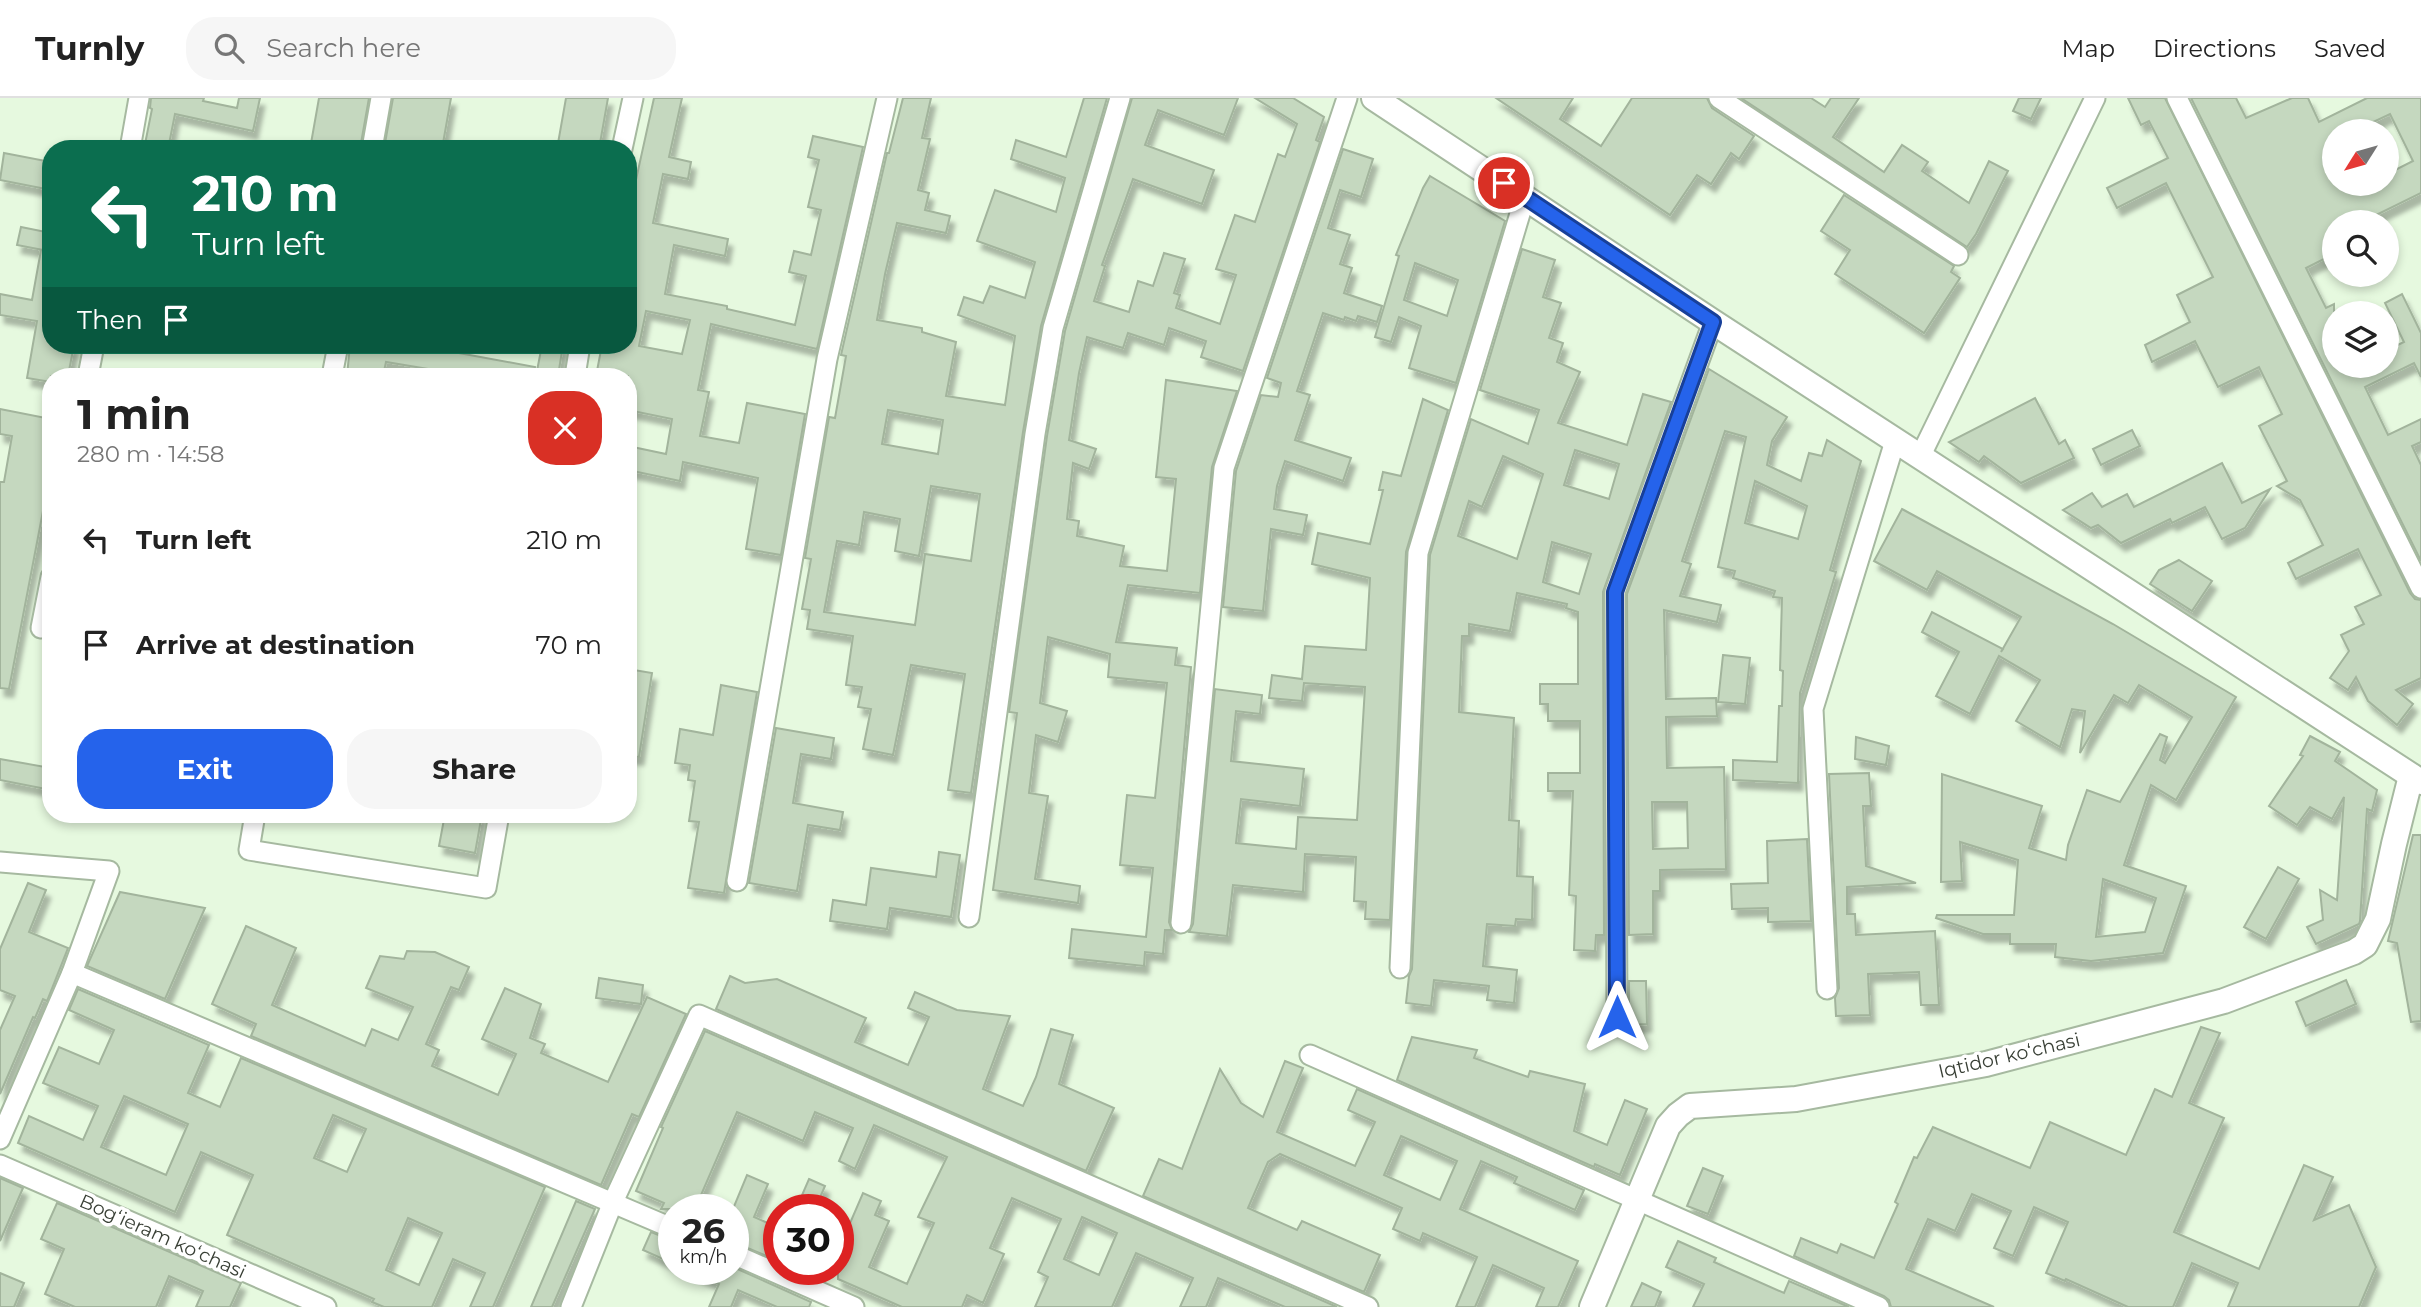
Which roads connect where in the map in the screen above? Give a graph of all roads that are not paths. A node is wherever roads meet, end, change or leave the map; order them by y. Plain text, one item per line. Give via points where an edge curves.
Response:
1 (139, 98) edge
2 (381, 98) edge
3 (633, 98) edge
4 (887, 98) edge
5 (1120, 98) edge
6 (1347, 98) edge
7 (1374, 98) edge
8 (1719, 98) edge
9 (2095, 98) edge
10 (2177, 98) edge
11 (132, 140) edge
12 (374, 140) edge
13 (624, 140) edge
14 (1525, 197) junction
15 (1958, 255) dead end
16 (1713, 322) junction
17 (1895, 441) junction
18 (1920, 457) junction
19 (2421, 588) edge
20 (42, 623) edge
21 (41, 628) dead end
22 (2416, 779) edge
23 (254, 823) edge
24 (497, 823) edge
25 (0, 862) edge
26 (737, 881) dead end
27 (969, 918) dead end
28 (1181, 923) dead end
29 (1400, 968) dead end
30 (72, 973) junction
31 (1827, 989) dead end
32 (1617, 1017) dead end
33 (1310, 1055) dead end
34 (0, 1139) edge
35 (0, 1165) edge
36 (1638, 1201) junction
37 (613, 1202) junction
38 (658, 1221) edge
39 (749, 1261) edge
40 (326, 1307) edge
41 (571, 1307) edge
42 (854, 1307) edge
43 (1368, 1307) edge
44 (1592, 1307) edge
45 (1878, 1307) edge

1 - 11 street
2 - 12 street
3 - 13 street
4 - 26 street via 827,359
5 - 27 street via 1054,328 1035,434
6 - 28 street via 1224,468
7 - 14 street
8 - 15 street
9 - 18 street
10 - 19 street
14 - 16 street
14 - 29 street via 1418,553
16 - 17 street
16 - 32 street via 1615,592
17 - 18 street
17 - 31 street via 1813,709
18 - 22 street
20 - 21 street
22 - 36 street, Iqtidor koʻchasi via 2393,844 2378,919 2365,945 2354,952 2224,1000 1986,1064 1796,1099 1690,1106 1668,1126
23 - 24 street via 249,850 486,888
25 - 30 street via 108,871
30 - 34 street
30 - 37 street
33 - 36 street
35 - 40 street, Bogʻieram koʻchasi
36 - 44 street, Iqtidor koʻchasi
36 - 45 street
37 - 38 street
37 - 41 street
37 - 43 street via 699,1015
39 - 42 street

